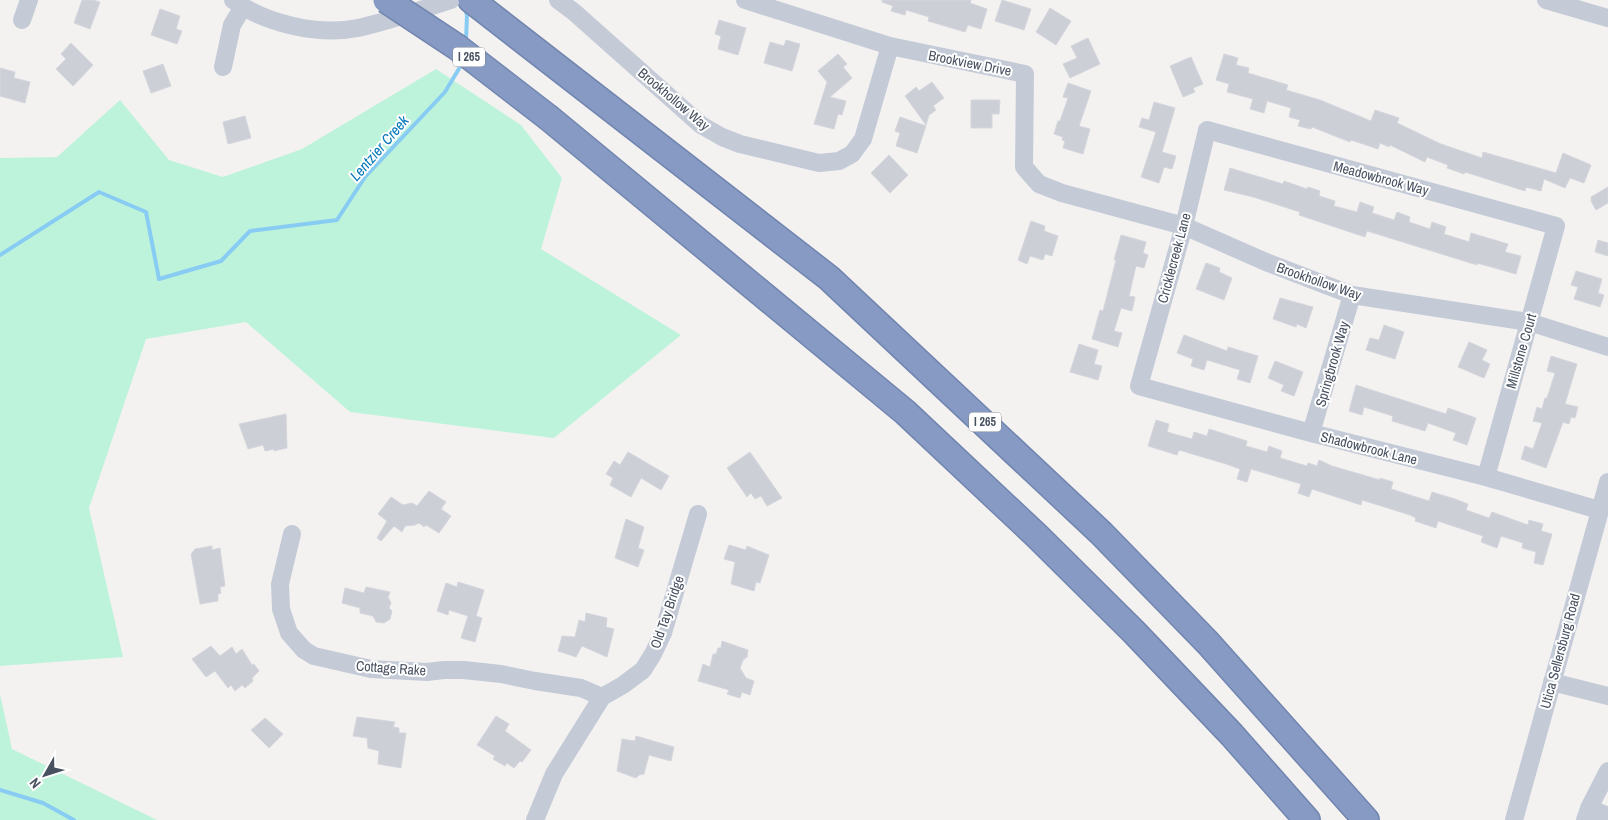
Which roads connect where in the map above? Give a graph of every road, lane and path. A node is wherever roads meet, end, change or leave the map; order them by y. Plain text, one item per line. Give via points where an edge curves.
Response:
1 (29, 0) edge
2 (386, 0) edge
3 (451, 0) edge
4 (471, 0) edge
5 (558, 0) edge
6 (745, 0) edge
7 (1546, 0) edge
8 (238, 3) edge
9 (1608, 18) edge
10 (22, 20) dead end
11 (890, 46) junction
12 (223, 67) dead end
13 (1207, 130) joint
14 (1039, 184) joint
15 (1184, 226) junction
16 (1556, 226) joint
17 (1352, 295) junction
18 (1529, 322) junction
19 (1608, 347) edge
20 (1139, 386) joint
21 (1311, 434) junction
22 (1486, 477) junction
23 (1608, 482) edge
24 (1599, 510) junction
25 (698, 514) dead end
26 (292, 534) dead end
27 (1552, 682) junction
28 (602, 696) junction
29 (1608, 696) edge
30 (1608, 771) edge
31 (1587, 814) edge
32 (1608, 816) edge
33 (535, 820) edge
34 (1307, 820) edge
35 (1366, 820) edge
36 (1514, 820) edge

1 - 10 street
2 - 34 highway, I 265, bridge via 457,48 549,118 905,412 1134,632
3 - 8 street via 356,28 312,29 264,17
4 - 35 highway, I 265 via 829,278 1101,533 1208,643
5 - 11 street, Brookhollow Way via 701,125 740,144 819,163 839,161 852,154 863,140
6 - 11 street, Brookview Drive
7 - 9 street
8 - 12 street
11 - 14 street, Brookview Drive via 1025,74 1024,167
13 - 15 street, Cricklecreek Lane
13 - 16 street, Meadowbrook Way
14 - 15 street, Brookhollow Way
15 - 17 street, Brookhollow Way
15 - 20 street, Cricklecreek Lane
16 - 18 street, Millstone Court
17 - 18 street, Brookhollow Way
17 - 21 street, Springbrook Way
18 - 19 street, Brookhollow Way
18 - 22 street, Millstone Court
20 - 21 street, Shadowbrook Lane
21 - 22 street, Shadowbrook Lane
22 - 24 street, Shadowbrook Lane
23 - 24 street, Utica Sellersburg Road
24 - 27 street, Utica Sellersburg Road
25 - 28 street, Old Tay Bridge via 663,633 653,654 643,670
26 - 28 street, Cottage Rake via 280,584 281,608 289,633 314,656 371,668 501,674 581,688
27 - 29 street
27 - 36 street, Utica Sellersburg Road
28 - 33 street via 554,774
30 - 31 street
31 - 32 street

